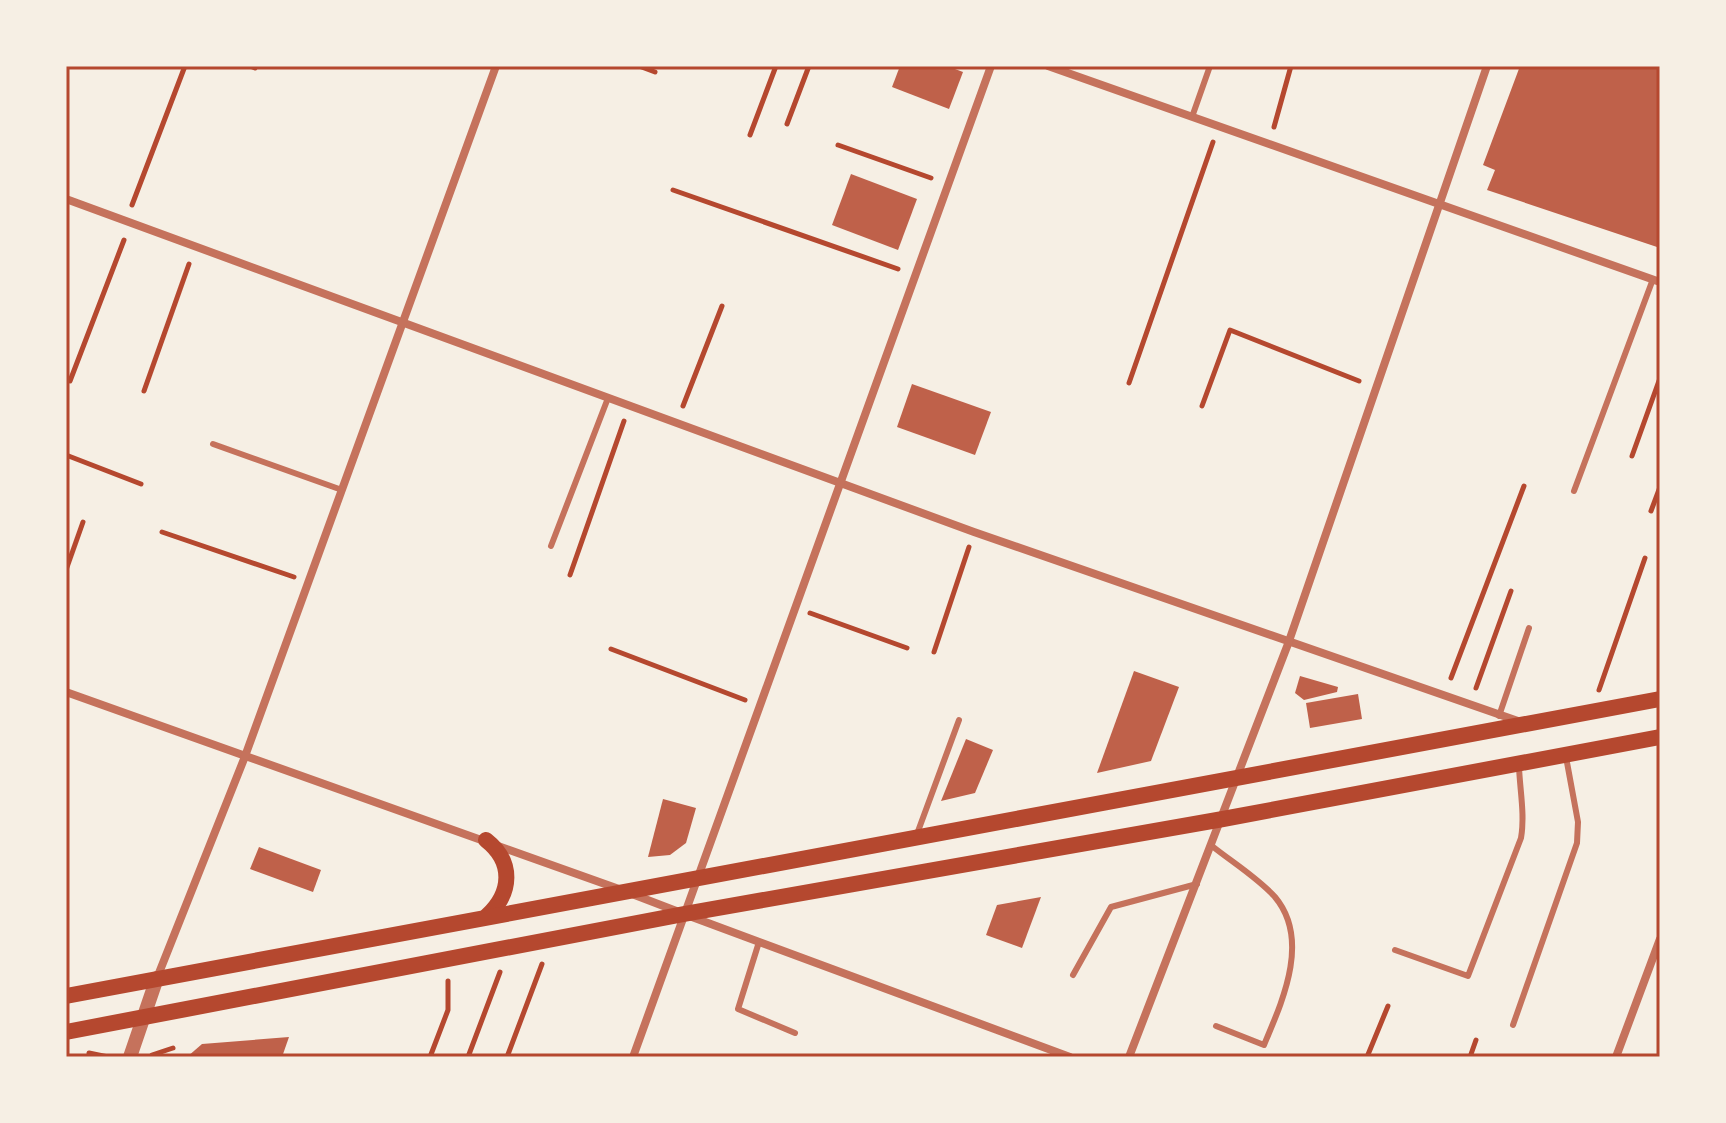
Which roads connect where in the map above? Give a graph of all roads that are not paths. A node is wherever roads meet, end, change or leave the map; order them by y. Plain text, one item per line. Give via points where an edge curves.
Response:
1 (496, 66) edge
2 (991, 66) edge
3 (1048, 66) edge
4 (1210, 66) edge
5 (1487, 66) edge
6 (1192, 117) junction
7 (66, 199) edge
8 (1438, 204) junction
9 (1656, 281) edge
10 (403, 323) junction
11 (608, 398) junction
12 (213, 444) dead end
13 (840, 483) junction
14 (342, 490) junction
15 (1574, 491) dead end
16 (551, 546) dead end
17 (1529, 628) dead end
18 (1288, 644) junction
19 (66, 692) edge
20 (1660, 699) edge
21 (1499, 716) junction
22 (959, 720) dead end
23 (1528, 724) junction
24 (1660, 737) edge
25 (1565, 756) junction
26 (244, 759) junction
27 (1519, 765) junction
28 (1237, 778) junction
29 (1223, 819) junction
30 (916, 837) junction
31 (486, 840) junction
32 (1212, 846) junction
33 (697, 878) junction
34 (1197, 884) junction
35 (624, 891) junction
36 (684, 914) junction
37 (486, 917) junction
38 (1660, 939) edge
39 (759, 942) junction
40 (1395, 950) dead end
41 (1073, 975) dead end
42 (157, 978) junction
43 (66, 996) edge
44 (143, 1019) junction
45 (1513, 1025) dead end
46 (1216, 1026) dead end
47 (66, 1032) edge
48 (795, 1033) dead end
49 (130, 1057) edge
50 (633, 1057) edge
51 (1070, 1057) edge
52 (1129, 1057) edge
53 (1616, 1057) edge

1 - 10 street
2 - 13 street
3 - 6 street
4 - 6 lane
5 - 8 street
6 - 8 street
7 - 10 street
8 - 9 street
8 - 18 street
9 - 15 lane
10 - 11 street
10 - 14 street
11 - 13 street
11 - 16 lane
12 - 14 lane
13 - 18 street
13 - 33 street
14 - 26 street
17 - 21 lane
18 - 21 street
18 - 28 street
19 - 26 street
20 - 23 main road
21 - 23 street
22 - 30 lane
23 - 28 main road
24 - 25 main road
25 - 27 main road
25 - 45 lane via 1577,843
26 - 31 street
26 - 42 street
27 - 29 main road
27 - 40 lane via 1521,838 1468,976
28 - 29 street
28 - 30 main road
29 - 32 street
29 - 36 main road
30 - 33 main road
31 - 35 street
31 - 37 main road via 503,858 507,882 499,905
32 - 34 street
32 - 46 lane via 1276,898 1292,954 1288,987 1264,1045
33 - 35 main road
33 - 36 street
34 - 41 lane via 1111,907
34 - 52 street
35 - 36 street
35 - 37 main road
36 - 39 street
36 - 44 main road
36 - 50 street
37 - 42 main road
38 - 53 street
39 - 48 lane via 738,1009
39 - 51 street
42 - 43 main road
42 - 44 street
44 - 47 main road
44 - 49 street

